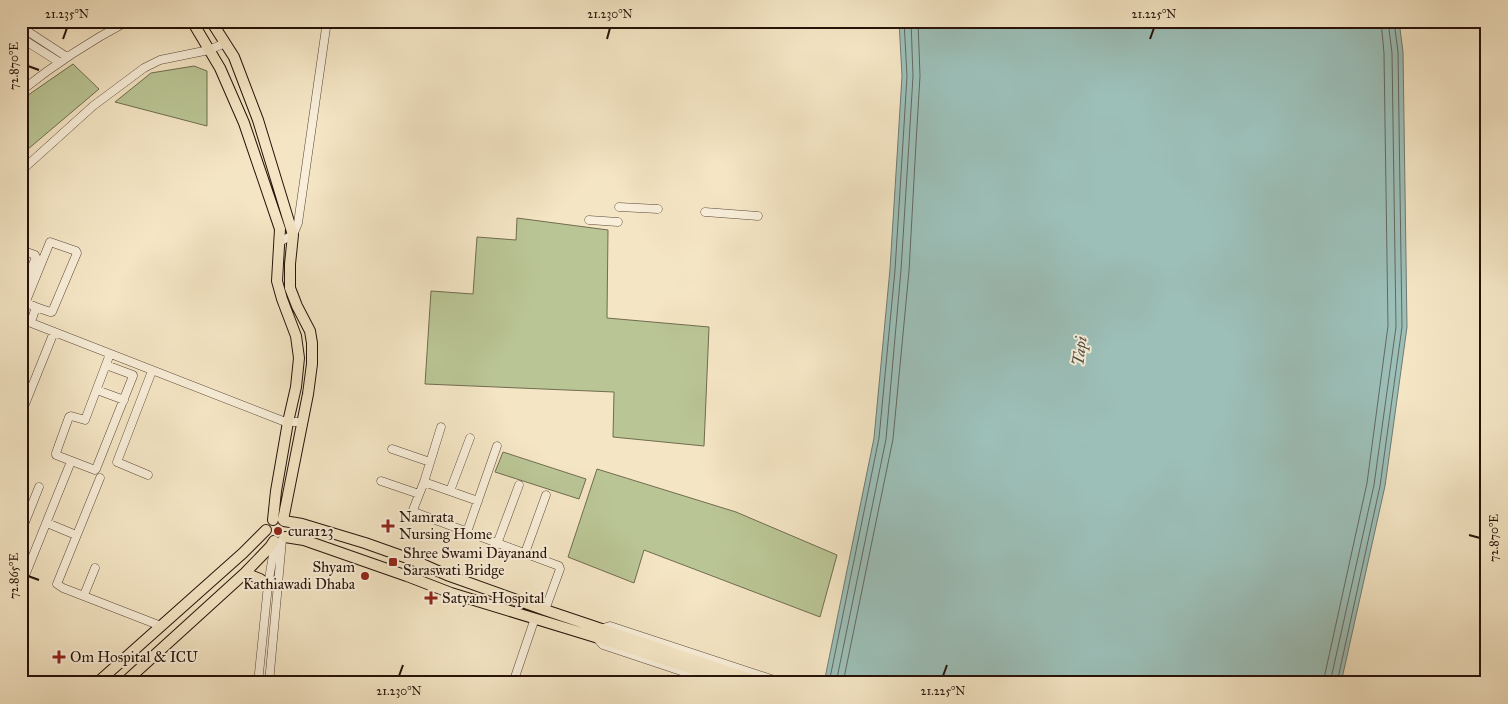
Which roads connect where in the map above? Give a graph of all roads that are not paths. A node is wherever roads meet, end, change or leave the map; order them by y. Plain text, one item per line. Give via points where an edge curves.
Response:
1 (128, 21) edge
2 (192, 21) edge
3 (211, 21) edge
4 (327, 21) edge
5 (21, 27) edge
6 (21, 38) edge
7 (225, 43) junction
8 (209, 50) junction
9 (67, 57) junction
10 (59, 62) junction
11 (21, 91) edge
12 (21, 171) edge
13 (619, 206) dead end
14 (658, 209) dead end
15 (706, 212) dead end
16 (758, 216) dead end
17 (588, 220) dead end
18 (618, 222) dead end
19 (293, 235) junction
20 (279, 242) junction
21 (21, 250) edge
22 (21, 294) edge
23 (36, 307) junction
24 (21, 319) edge
25 (30, 322) junction
26 (54, 332) junction
27 (110, 354) junction
28 (106, 365) junction
29 (152, 371) junction
30 (97, 390) junction
31 (124, 400) junction
32 (21, 414) edge
33 (288, 422) junction
34 (303, 422) junction
35 (441, 427) dead end
36 (470, 438) dead end
37 (497, 446) dead end
38 (392, 449) dead end
39 (430, 462) junction
40 (70, 464) dead end
41 (148, 475) dead end
42 (100, 478) dead end
43 (382, 481) dead end
44 (424, 482) junction
45 (519, 486) dead end
46 (39, 487) dead end
47 (450, 491) junction
48 (419, 494) junction
49 (546, 495) dead end
50 (478, 501) junction
51 (280, 520) junction
52 (47, 523) junction
53 (266, 530) junction
54 (21, 532) edge
55 (467, 532) junction
56 (76, 535) junction
57 (279, 540) junction
58 (497, 544) junction
59 (525, 553) junction
60 (95, 568) dead end
61 (26, 573) dead end
62 (245, 573) junction
63 (268, 585) junction
64 (84, 595) junction
65 (542, 609) junction
66 (535, 618) junction
67 (264, 625) junction
68 (161, 626) junction
69 (274, 626) junction
70 (598, 633) junction
71 (21, 679) edge
72 (30, 683) edge
73 (97, 683) edge
74 (124, 683) edge
75 (258, 683) edge
76 (269, 683) edge
77 (513, 683) edge
78 (717, 683) edge
79 (735, 683) edge
80 (762, 683) edge
81 (783, 683) edge

1 - 9 street
2 - 8 main road
3 - 7 main road
4 - 19 street via 298,223
5 - 9 street
6 - 10 street
7 - 8 street
7 - 19 main road via 234,57 258,120
8 - 12 street via 160,60 144,68 93,106
8 - 20 main road via 244,124 280,229
9 - 10 street
10 - 11 street
13 - 14 street
15 - 16 street
17 - 18 street
19 - 20 street
19 - 34 main road via 290,288 310,331 312,343
20 - 33 main road via 277,281 296,336 299,358
21 - 22 street via 36,257
23 - 23 street via 26,301 50,242 76,251 52,312
23 - 25 street
24 - 25 street
25 - 26 street
26 - 27 street
26 - 32 street
27 - 28 street
27 - 29 street
28 - 30 street
28 - 31 street via 133,375
29 - 33 street
29 - 41 street via 117,462
30 - 31 street
30 - 31 street via 85,420 69,417 56,455 96,470
33 - 34 street
33 - 51 main road via 276,492
34 - 51 main road
35 - 39 street
36 - 47 street
37 - 50 street
38 - 39 street
39 - 44 street
40 - 52 street
42 - 56 street
43 - 48 street
44 - 47 street
44 - 48 street
45 - 58 street
46 - 54 street
47 - 50 street
48 - 55 street via 413,510 416,514
49 - 59 street
50 - 55 street
51 - 53 main road via 268,523
51 - 57 main road via 287,525 288,531
51 - 65 main road via 365,543
52 - 56 street
52 - 61 street
53 - 57 main road via 269,537
53 - 68 main road
55 - 58 street
56 - 64 street via 57,584
57 - 62 main road
57 - 63 street via 272,554
57 - 66 main road via 304,540 451,593
57 - 69 street
58 - 59 street
59 - 65 street via 560,567
60 - 64 street
62 - 63 main road
62 - 74 main road
63 - 67 street
64 - 68 street
65 - 66 main road
65 - 70 main road
66 - 70 main road
66 - 77 street
67 - 69 street
67 - 75 street
68 - 73 main road
69 - 76 street
70 - 78 street via 603,645
70 - 79 main road
70 - 80 main road
70 - 81 street via 610,626
71 - 72 street

